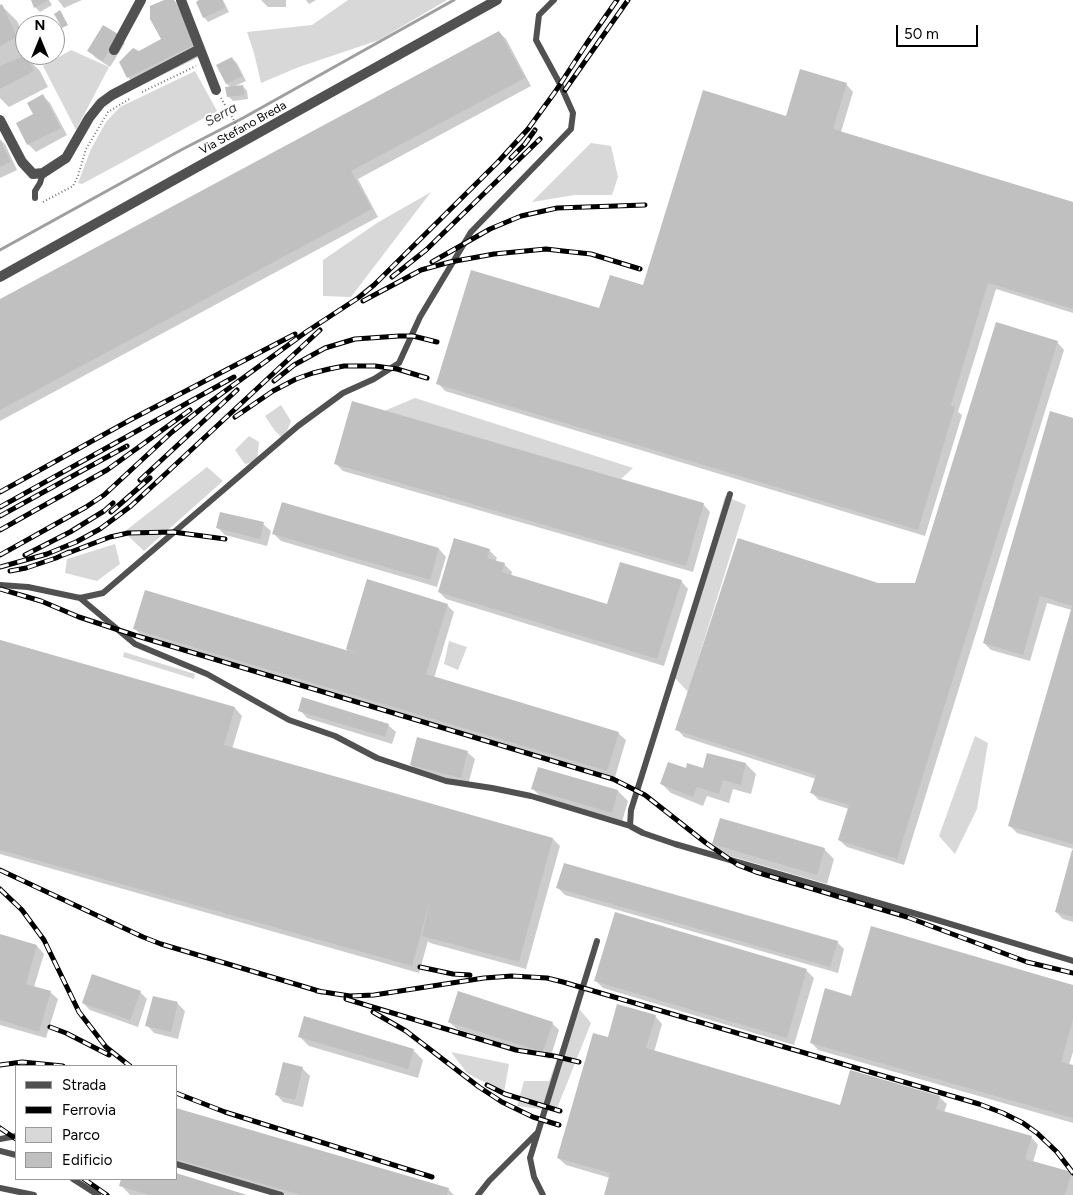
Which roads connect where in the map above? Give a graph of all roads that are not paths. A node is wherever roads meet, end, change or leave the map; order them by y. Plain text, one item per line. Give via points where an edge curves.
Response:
1 (141, 0) edge
2 (181, 0) edge
3 (498, 0) edge
4 (554, 0) edge
5 (200, 49) junction
6 (114, 50) dead end
7 (216, 90) dead end
8 (0, 120) edge
9 (43, 173) junction
10 (35, 198) road end
11 (0, 277) edge
12 (730, 494) dead end
13 (0, 585) edge
14 (80, 598) junction
15 (630, 826) junction
16 (597, 941) dead end
17 (1073, 961) edge
18 (538, 1132) junction
19 (15, 1136) edge
20 (0, 1139) edge
21 (0, 1151) edge
22 (15, 1155) edge
23 (178, 1165) edge
24 (75, 1180) edge
25 (0, 1188) edge
26 (34, 1195) edge
27 (98, 1195) edge
28 (280, 1195) edge
29 (478, 1195) edge
30 (543, 1195) edge

1 - 6 street
2 - 5 street
3 - 11 street, Via Stefano Breda
4 - 14 lane via 539,15 536,40 573,113 571,128 471,232 420,317 399,363 374,379 343,392 298,426 104,593
5 - 7 street
5 - 9 street via 101,102 66,158
8 - 9 street via 22,162 33,174
9 - 10 lane
12 - 15 lane via 631,810
13 - 14 lane
14 - 15 lane via 135,644 207,674 289,720 335,736 377,758 446,781 531,796
15 - 17 lane via 675,844
16 - 18 lane
18 - 29 lane
18 - 30 lane via 530,1158 534,1177
19 - 20 lane
21 - 22 lane
23 - 28 lane
24 - 27 lane
25 - 26 lane

